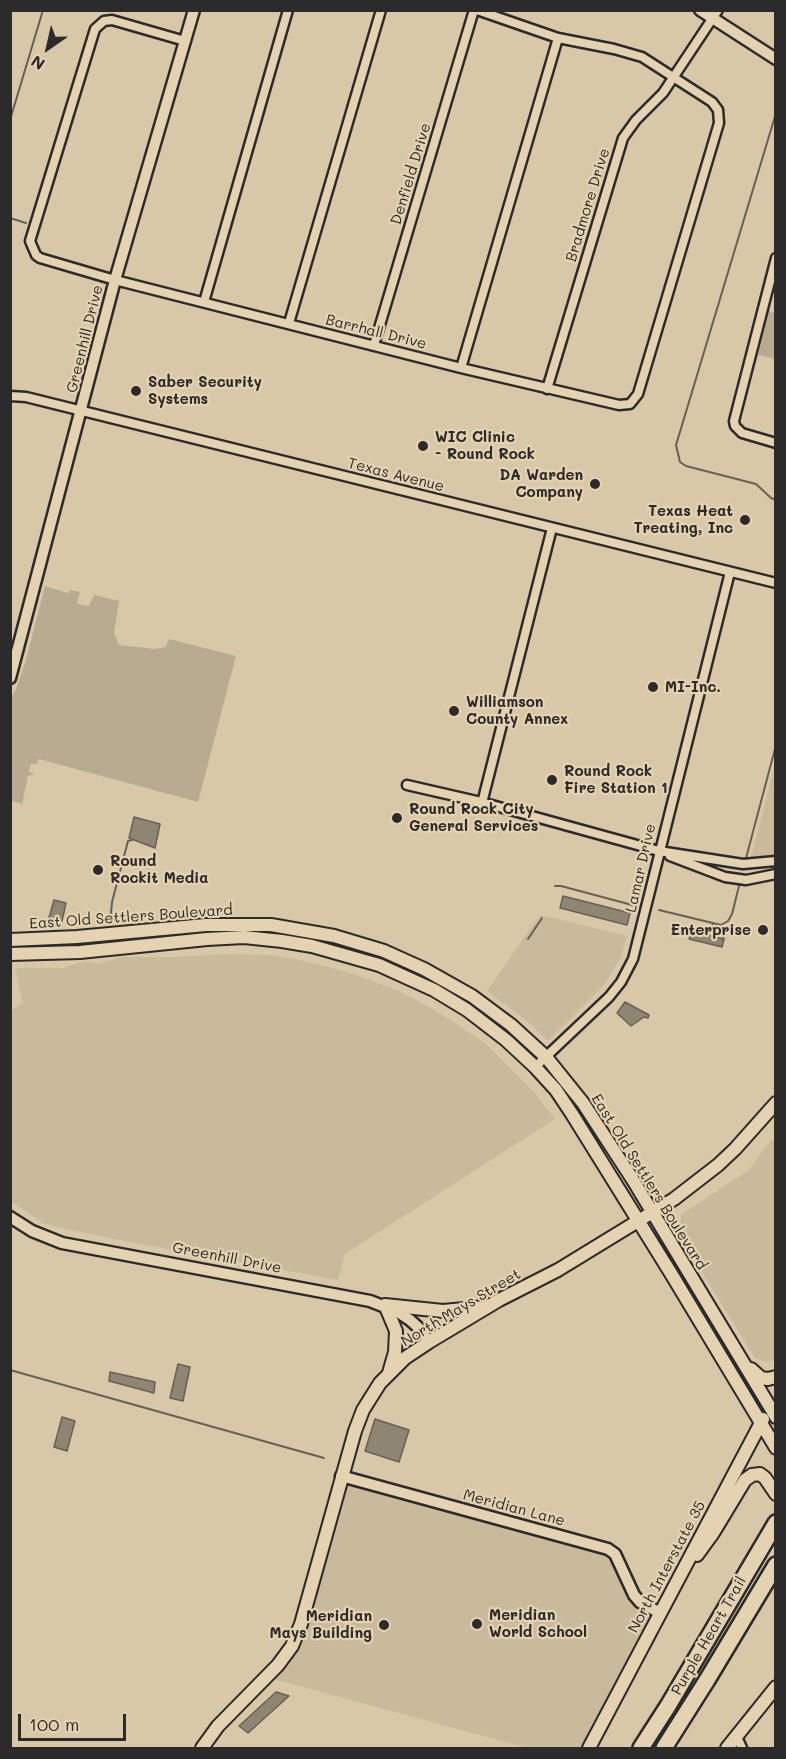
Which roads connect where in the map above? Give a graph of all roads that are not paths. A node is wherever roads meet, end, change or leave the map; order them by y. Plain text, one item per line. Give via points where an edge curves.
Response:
1 (194, 10) edge
2 (288, 10) edge
3 (381, 10) edge
4 (476, 10) edge
5 (700, 10) edge
6 (716, 15) edge
7 (558, 38) junction
8 (185, 41) junction
9 (776, 58) edge
10 (675, 77) junction
11 (776, 258) edge
12 (116, 280) junction
13 (204, 302) junction
14 (289, 323) junction
15 (374, 345) junction
16 (461, 368) junction
17 (547, 389) junction
18 (10, 396) edge
19 (81, 411) junction
20 (776, 443) edge
21 (552, 528) junction
22 (730, 572) junction
23 (776, 583) edge
24 (10, 678) edge
25 (407, 785) dead end
26 (482, 803) junction
27 (659, 851) junction
28 (776, 861) edge
29 (776, 874) edge
30 (10, 940) edge
31 (10, 954) edge
32 (546, 1057) junction
33 (535, 1067) junction
34 (776, 1103) edge
35 (653, 1213) junction
36 (10, 1217) edge
37 (639, 1221) junction
38 (384, 1305) junction
39 (490, 1306) junction
40 (728, 1338) junction
41 (429, 1342) junction
42 (389, 1374) junction
43 (776, 1377) edge
44 (774, 1409) edge
45 (761, 1423) junction
46 (776, 1448) edge
47 (346, 1463) junction
48 (341, 1476) junction
49 (357, 1481) junction
50 (338, 1490) junction
51 (776, 1494) edge
52 (776, 1523) edge
53 (776, 1565) edge
54 (677, 1579) junction
55 (654, 1615) junction
56 (776, 1687) edge
57 (739, 1743) edge
58 (202, 1749) edge
59 (589, 1749) edge
60 (641, 1749) edge
61 (664, 1749) edge
62 (727, 1749) edge

1 - 8 street, Greenhill Drive
2 - 13 street
3 - 14 street
4 - 7 street
4 - 15 street, Denfield Drive
5 - 6 street
6 - 9 street
6 - 10 street, Bradmore Drive
7 - 10 street via 627,52
7 - 16 street
8 - 12 street, Greenhill Drive
8 - 12 street, Barrhall Drive via 112,20 95,29 30,241 40,258
10 - 17 street, Bradmore Drive via 629,129 619,148
10 - 17 street, Barrhall Drive via 712,102 718,110 719,123 638,394 630,404 619,405
11 - 20 street via 734,421 742,433
12 - 13 street, Barrhall Drive
12 - 19 street, Greenhill Drive
13 - 14 street, Barrhall Drive
14 - 15 street, Barrhall Drive
15 - 16 street, Barrhall Drive
16 - 17 street, Barrhall Drive
18 - 19 street, Texas Avenue
19 - 21 street, Texas Avenue
19 - 24 street, Greenhill Drive
21 - 22 street, Texas Avenue
21 - 26 street
22 - 23 street, Texas Avenue
22 - 27 street, Lamar Drive
25 - 26 street
26 - 27 street
27 - 28 street via 743,864
27 - 29 street via 725,877 746,880
27 - 32 street, Lamar Drive via 627,970 609,997
30 - 32 main road, East Old Settlers Boulevard via 206,925 271,926 334,936 396,956 472,996
31 - 33 main road, East Old Settlers Boulevard via 80,952 244,937 312,946 379,965 434,990 489,1026
32 - 33 street, Lamar Drive
32 - 35 main road, East Old Settlers Boulevard via 583,1103
33 - 37 main road, East Old Settlers Boulevard via 556,1090
34 - 35 main road, North Mays Street via 718,1165
35 - 37 main road, North Mays Street
35 - 40 main road, East Old Settlers Boulevard
36 - 38 street, Greenhill Drive via 62,1243
37 - 39 main road, North Mays Street
37 - 45 main road, East Old Settlers Boulevard
38 - 39 main road via 443,1311
38 - 41 street, Greenhill Drive via 410,1320
38 - 42 main road via 396,1331
39 - 41 main road, North Mays Street
40 - 43 main road via 753,1373 761,1378
40 - 44 main road, East Old Settlers Boulevard
41 - 42 main road, North Mays Street
42 - 47 main road, North Mays Street via 363,1410
44 - 45 main road, North Interstate 35
45 - 46 main road, East Old Settlers Boulevard
45 - 54 main road, North Interstate 35
47 - 48 main road, North Mays Street
47 - 49 street
48 - 49 street, Meridian Lane
48 - 50 main road, North Mays Street
49 - 50 street
49 - 55 street, Meridian Lane via 608,1549 615,1554 634,1595
50 - 58 main road, North Mays Street via 292,1646 218,1726
51 - 54 main road via 760,1474 745,1480 713,1533
52 - 60 highway, Purple Heart Trail
53 - 61 highway, Purple Heart Trail
54 - 55 main road, North Interstate 35
55 - 59 main road, North Interstate 35
56 - 57 main road
57 - 62 main road

